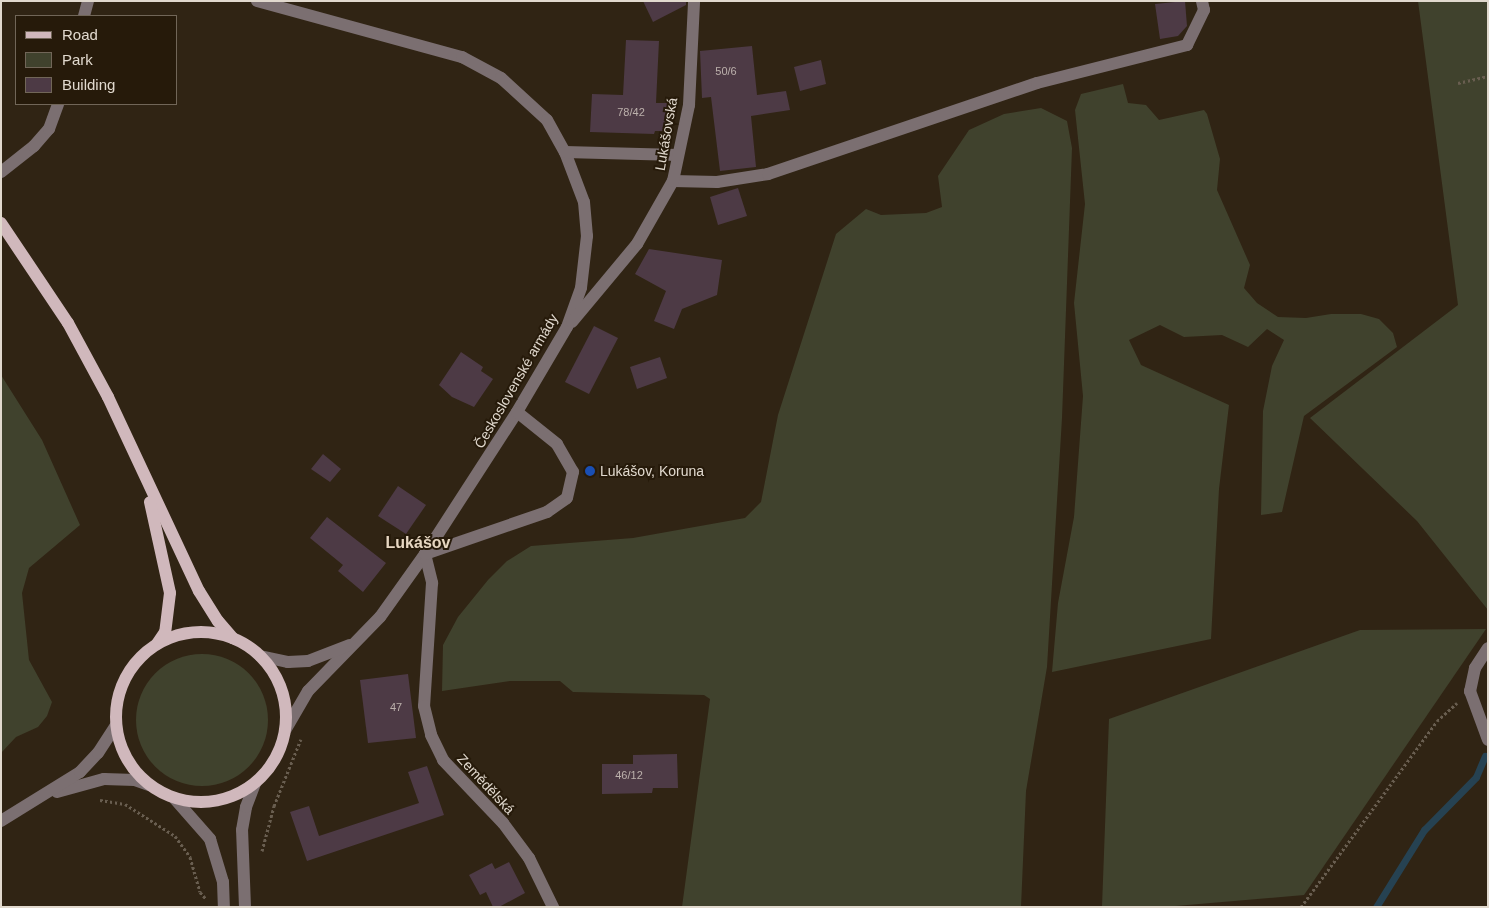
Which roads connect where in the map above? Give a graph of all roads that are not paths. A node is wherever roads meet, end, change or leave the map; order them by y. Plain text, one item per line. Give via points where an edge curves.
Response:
1 (88, 1) edge
2 (257, 1) edge
3 (694, 1) edge
4 (1202, 1) edge
5 (84, 15) edge
6 (58, 105) edge
7 (565, 152) junction
8 (678, 155) junction
9 (1, 172) edge
10 (673, 181) junction
11 (1, 223) edge
12 (567, 327) junction
13 (518, 412) junction
14 (143, 476) junction
15 (425, 554) junction
16 (234, 639) junction
17 (355, 644) junction
18 (155, 646) junction
19 (1488, 648) edge
20 (260, 656) junction
21 (116, 725) junction
22 (286, 729) junction
23 (1488, 740) edge
24 (255, 784) junction
25 (150, 785) junction
26 (41, 798) junction
27 (174, 798) junction
28 (1, 820) edge
29 (224, 907) edge
30 (245, 907) edge
31 (553, 907) edge

1 - 5 street
2 - 7 street, Československé armády via 462,57 501,78 526,98 547,120
3 - 8 street, Lukášovská via 689,105
4 - 10 street via 1204,10 1187,45 1037,83 768,174 717,182
6 - 9 street via 49,129 34,146
7 - 8 street
7 - 12 street, Československé armády via 584,202 587,236 581,288
8 - 10 street, Lukášovská
10 - 12 street, Lukášovská via 636,244
11 - 14 main road via 68,324 108,397
12 - 13 street, Československé armády
13 - 15 street, Československé armády
13 - 15 street via 557,444 572,472 567,498 547,512
14 - 16 main road via 208,607
14 - 18 main road via 170,579 168,620 165,632
15 - 17 street, Československé armády via 380,617
15 - 31 street, Zemědělská via 432,583 424,706 430,735 443,760 503,823 529,858
16 - 18 main road, Československé armády via 194,632
16 - 20 main road, Československé armády
17 - 20 street, Československé armády via 308,661 288,662
17 - 22 street, Československé armády via 308,690
18 - 21 main road, Československé armády via 138,660 125,679 117,702
19 - 23 street via 1475,668 1470,691
20 - 22 main road, Československé armády via 282,689
21 - 25 main road, Československé armády via 126,758
21 - 26 street via 89,763
22 - 24 main road, Československé armády via 270,769
24 - 27 main road, Československé armády via 237,795 216,801 194,803
24 - 30 street, Československé armády via 242,830
25 - 26 street via 120,778 104,779
25 - 27 main road, Československé armády
26 - 28 street
27 - 29 street, Československé armády via 210,839 223,882

